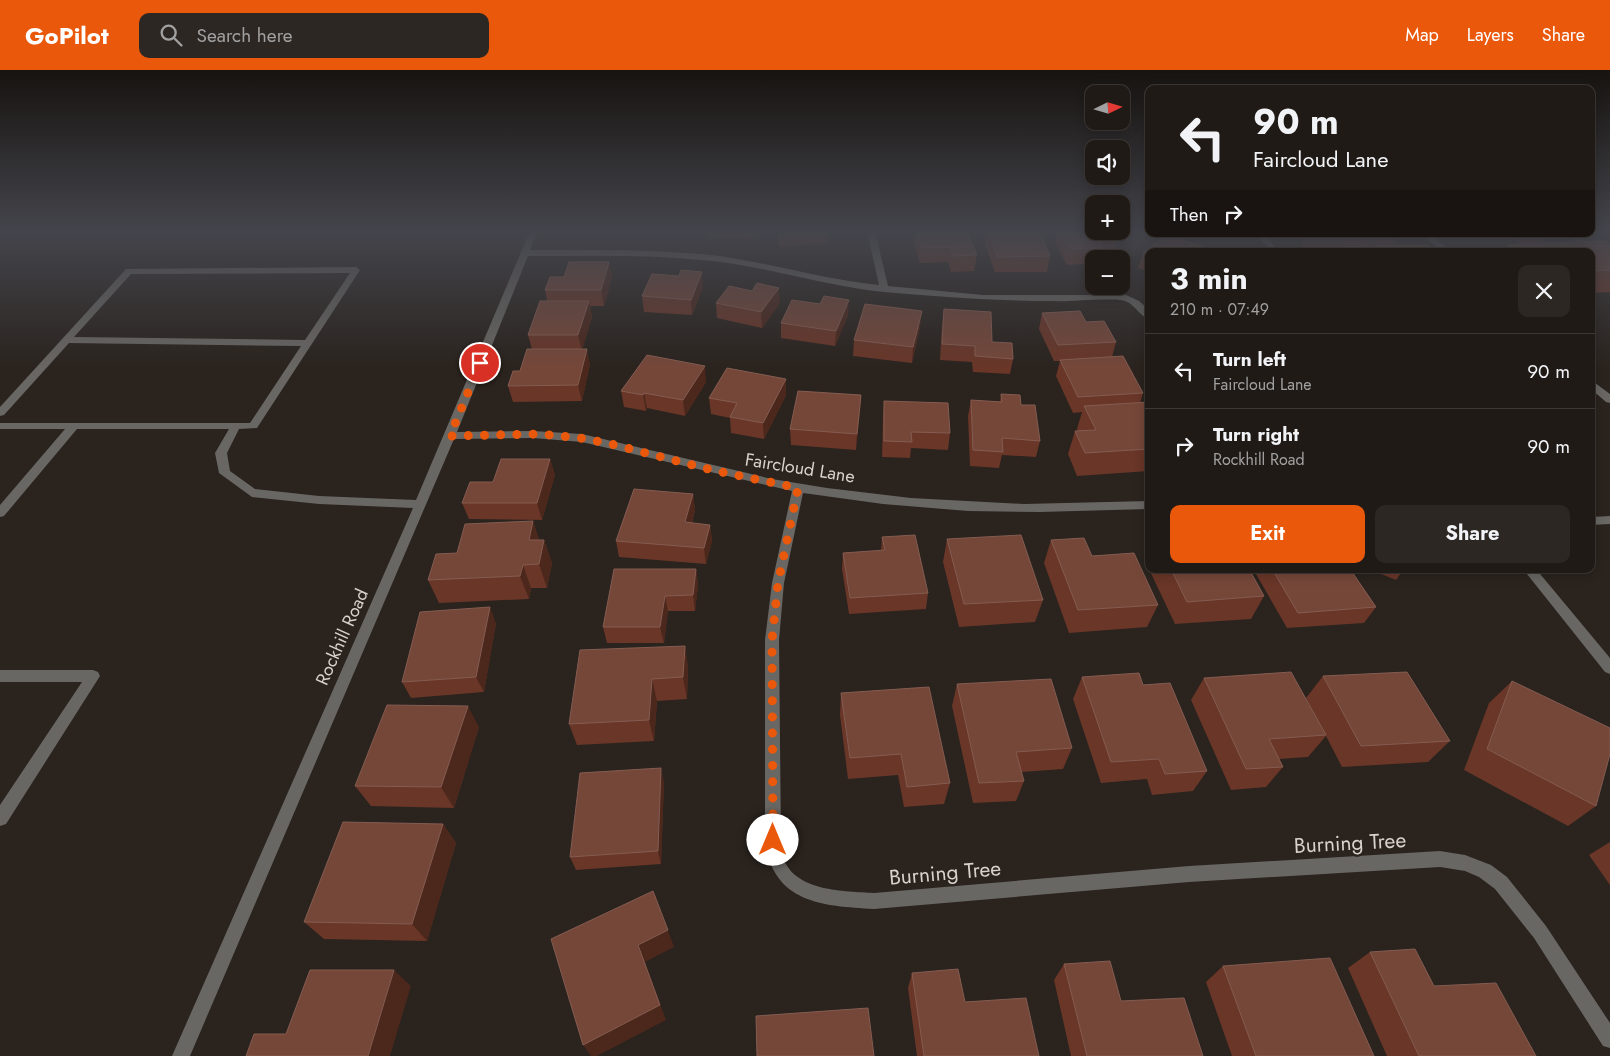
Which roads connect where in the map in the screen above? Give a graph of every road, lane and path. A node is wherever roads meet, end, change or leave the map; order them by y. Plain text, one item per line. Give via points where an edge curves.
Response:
1 (124, 277) edge
2 (351, 277) edge
3 (516, 277) edge
4 (806, 277) edge
5 (881, 277) edge
6 (884, 289) junction
7 (1145, 312) edge
8 (67, 340) junction
9 (308, 343) junction
10 (1595, 387) edge
11 (1610, 400) edge
12 (0, 413) edge
13 (0, 426) edge
14 (74, 426) junction
15 (236, 426) junction
16 (450, 436) junction
17 (798, 488) junction
18 (420, 504) junction
19 (1145, 505) edge
20 (0, 513) edge
21 (1610, 520) edge
22 (1595, 521) edge
23 (1532, 573) edge
24 (1610, 668) edge
25 (0, 676) edge
26 (0, 819) edge
27 (1610, 1039) edge
28 (181, 1056) edge

1 - 8 street
2 - 9 street
3 - 16 street, Rockhill Road
4 - 6 street
5 - 6 street
6 - 7 street via 1005,299 1115,297 1136,303
8 - 9 street
8 - 12 street
9 - 15 street via 253,426
10 - 11 street
13 - 14 street
14 - 15 street
14 - 20 street
15 - 18 street via 221,453 224,473 252,492 319,500
16 - 17 street, Faircloud Lane via 540,434 580,438
16 - 18 street, Rockhill Road
17 - 19 street, Faircloud Lane via 976,506
17 - 27 street, Burning Tree via 778,583 772,640 773,840 776,860 787,878 802,888 838,898 874,901 1189,874 1440,859 1465,863 1485,871 1501,883 1540,932
18 - 28 street, Rockhill Road
21 - 22 street
23 - 24 street
25 - 26 street via 93,676

